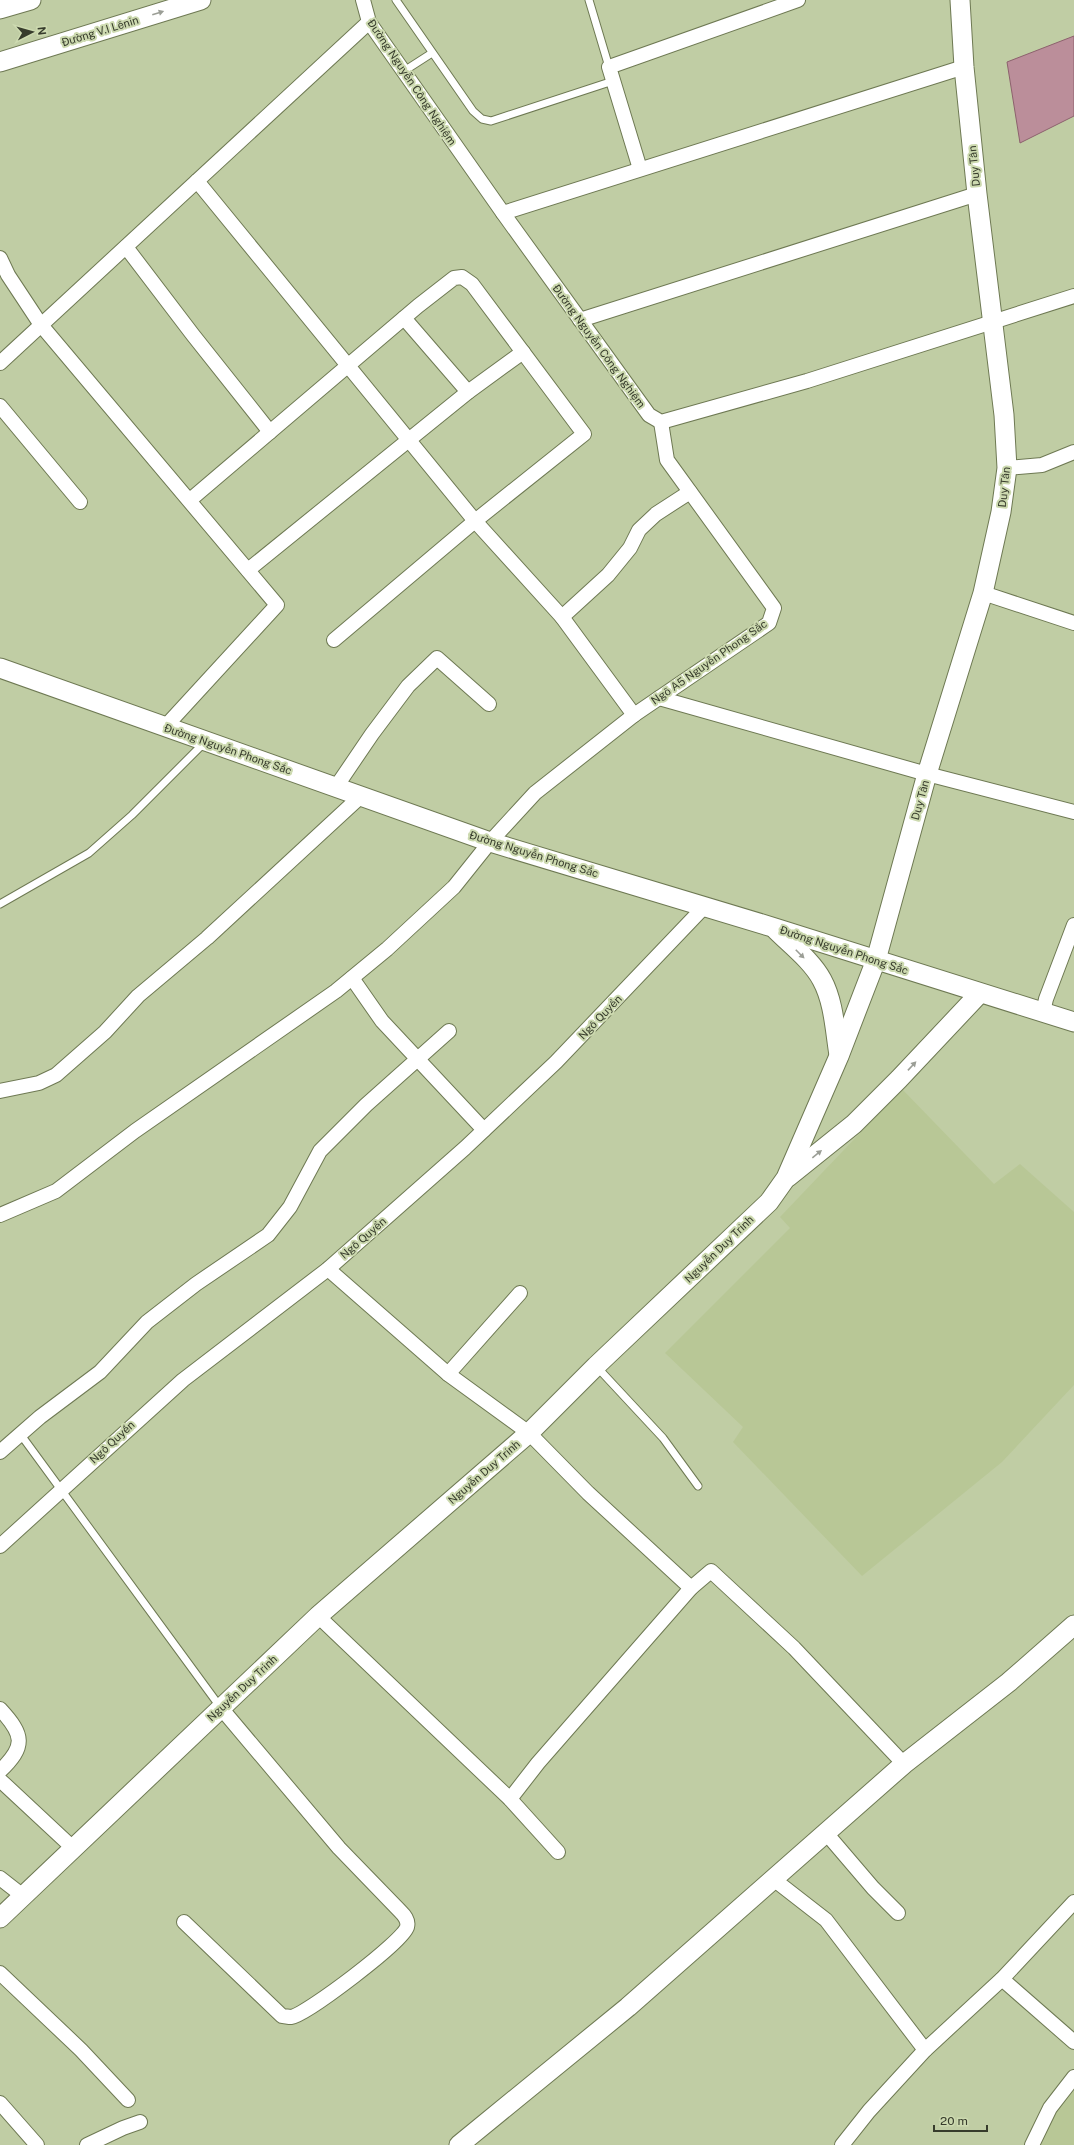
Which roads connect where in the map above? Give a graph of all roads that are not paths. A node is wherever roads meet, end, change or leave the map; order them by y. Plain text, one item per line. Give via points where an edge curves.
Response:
1 (31, 0) edge
2 (363, 0) edge
3 (396, 0) edge
4 (589, 0) edge
5 (798, 0) edge
6 (960, 0) edge
7 (190, 2) edge
8 (0, 9) edge
9 (370, 22) junction
10 (432, 53) junction
11 (0, 62) edge
12 (609, 67) junction
13 (964, 67) junction
14 (404, 71) junction
15 (613, 81) junction
16 (640, 169) junction
17 (197, 181) junction
18 (977, 194) junction
19 (503, 213) junction
20 (126, 247) junction
21 (0, 258) edge
22 (1074, 296) edge
23 (404, 318) junction
24 (580, 320) junction
25 (992, 323) junction
26 (41, 325) junction
27 (523, 352) junction
28 (0, 363) edge
29 (348, 366) junction
30 (468, 392) junction
31 (0, 406) edge
32 (661, 422) junction
33 (270, 432) junction
34 (409, 440) junction
35 (1074, 452) edge
36 (1007, 468) junction
37 (690, 492) junction
38 (190, 500) junction
39 (80, 502) dead end
40 (475, 521) junction
41 (248, 570) junction
42 (983, 593) junction
43 (562, 617) junction
44 (1074, 623) edge
45 (334, 640) dead end
46 (0, 668) edge
47 (659, 698) junction
48 (490, 704) dead end
49 (634, 715) junction
50 (165, 727) junction
51 (205, 741) junction
52 (927, 774) junction
53 (336, 787) junction
54 (361, 796) junction
55 (1074, 812) edge
56 (490, 842) junction
57 (0, 904) edge
58 (705, 906) junction
59 (1074, 925) edge
60 (772, 927) junction
61 (876, 960) junction
62 (352, 978) junction
63 (980, 993) junction
64 (1043, 1012) junction
65 (1074, 1022) edge
66 (449, 1031) dead end
67 (839, 1056) junction
68 (416, 1060) junction
69 (0, 1091) edge
70 (484, 1130) junction
71 (786, 1178) junction
72 (0, 1215) edge
73 (328, 1268) junction
74 (520, 1293) dead end
75 (596, 1366) junction
76 (448, 1374) junction
77 (529, 1433) junction
78 (20, 1435) junction
79 (0, 1452) edge
80 (698, 1486) dead end
81 (61, 1491) junction
82 (0, 1546) edge
83 (691, 1588) junction
84 (318, 1616) junction
85 (1074, 1625) edge
86 (221, 1708) junction
87 (0, 1709) edge
88 (904, 1764) junction
89 (0, 1771) edge
90 (0, 1780) edge
91 (510, 1799) junction
92 (826, 1833) junction
93 (72, 1848) junction
94 (558, 1852) dead end
95 (0, 1878) edge
96 (772, 1878) junction
97 (23, 1896) junction
98 (1074, 1902) edge
99 (898, 1913) dead end
100 (0, 1918) edge
101 (184, 1922) dead end
102 (0, 1972) edge
103 (1002, 1978) junction
104 (1074, 2042) edge
105 (925, 2050) junction
106 (1074, 2077) edge
107 (128, 2100) dead end
108 (0, 2103) edge
109 (140, 2122) dead end
110 (37, 2145) edge
111 (87, 2145) edge
112 (459, 2145) edge
113 (842, 2145) edge
114 (1032, 2145) edge

1 - 8 street
2 - 9 street, Đường Nguyễn Công Nghiệm
3 - 10 lane
4 - 12 lane
5 - 12 street
6 - 13 street, Duy Tân
11 -> 7 street, Đường V.I Lênin
9 - 14 street, Đường Nguyễn Công Nghiệm
9 - 17 street
10 - 14 lane
10 - 15 lane via 473,112 482,119 492,121
12 - 15 street
13 - 16 street
13 - 18 street, Duy Tân
14 - 19 street, Đường Nguyễn Công Nghiệm
15 - 16 street
16 - 19 street
17 - 20 street
17 - 29 street
18 - 24 street
18 - 25 street, Duy Tân
19 - 24 street, Đường Nguyễn Công Nghiệm
20 - 26 street
20 - 33 street
21 - 26 street via 8,275
22 - 25 street
23 - 27 street via 454,278 462,277 472,284
23 - 29 street
23 - 30 street
24 - 32 street, Đường Nguyễn Công Nghiệm via 649,415
25 - 32 street via 807,381
25 - 36 street, Duy Tân via 1004,415
26 - 28 street
26 - 38 street
27 - 30 street
27 - 40 street via 584,434
29 - 33 street
29 - 34 street
30 - 34 street
31 - 39 street
32 - 37 street, Ngõ A5 Nguyễn Phong Sắc via 667,460
33 - 38 street
34 - 40 street
34 - 41 street
35 - 36 street via 1042,465
36 - 42 street, Duy Tân via 1001,512
37 - 43 street via 656,514 639,530 630,548 608,575
37 - 47 street, Ngõ A5 Nguyễn Phong Sắc via 774,608 769,623
38 - 41 street
40 - 43 street
40 - 45 street
41 - 50 street via 277,605
42 - 44 street
42 - 52 street, Duy Tân
43 - 49 street
46 - 50 street, Đường Nguyễn Phong Sắc
47 - 49 street, Ngõ A5 Nguyễn Phong Sắc
47 - 52 street
48 - 53 street via 437,658 408,686
49 - 56 street, Ngõ A5 Nguyễn Phong Sắc via 535,793
50 - 51 street, Đường Nguyễn Phong Sắc
51 - 53 street, Đường Nguyễn Phong Sắc
51 - 57 lane via 132,815 89,853
52 - 55 street
52 - 61 street, Duy Tân
53 - 54 street, Đường Nguyễn Phong Sắc
54 - 56 street, Đường Nguyễn Phong Sắc
54 - 69 street via 207,938 138,996 105,1032 56,1075 39,1083
56 - 58 street, Đường Nguyễn Phong Sắc
56 - 62 street, Ngõ A5 Nguyễn Phong Sắc via 454,887
58 - 60 street, Đường Nguyễn Phong Sắc
58 - 70 street, Ngô Quyền via 556,1062
59 - 64 street
60 - 61 street, Đường Nguyễn Phong Sắc
60 -> 67 street via 808,962 822,980 830,1006
61 - 63 street, Đường Nguyễn Phong Sắc
61 - 67 street, Nguyễn Duy Trinh
62 - 68 street via 382,1022
62 - 72 street, Ngõ A5 Nguyễn Phong Sắc via 56,1191
63 - 64 street, Đường Nguyễn Phong Sắc
71 -> 63 street via 854,1124
64 - 65 street, Đường Nguyễn Phong Sắc
66 - 68 street
67 - 71 street, Nguyễn Duy Trinh
68 - 70 street
68 - 78 street via 320,1151 290,1207 268,1235 196,1284 147,1322 100,1372
70 - 73 street, Ngô Quyền
71 - 75 street, Nguyễn Duy Trinh via 769,1202
73 - 76 street
73 - 81 street, Ngô Quyền via 182,1380
74 - 76 street
75 - 77 street, Nguyễn Duy Trinh
75 - 80 lane via 663,1438
76 - 77 street
77 - 83 street via 588,1493
77 - 84 street, Nguyễn Duy Trinh
78 - 79 street
78 - 81 lane
81 - 82 street, Ngô Quyền
81 - 86 lane
83 - 88 street via 711,1571 794,1648
83 - 91 street via 538,1763
84 - 86 street, Nguyễn Duy Trinh
84 - 91 street
85 - 88 street via 1009,1682
86 - 93 street, Nguyễn Duy Trinh
86 - 101 street via 339,1848 407,1919 408,1926 403,1935 379,1957 308,2009 292,2017 282,2016
87 - 89 street via 16,1730 19,1740 18,1750
88 - 92 street
90 - 93 street
91 - 94 street
92 - 96 street
92 - 99 street
93 - 97 street, Nguyễn Duy Trinh
95 - 97 street
96 - 105 street via 826,1920
96 - 112 street via 628,2007
97 - 100 street, Nguyễn Duy Trinh
98 - 103 street
102 - 107 street via 81,2050
103 - 104 street
103 - 105 street
105 - 113 street via 868,2111
106 - 114 street via 1050,2108
108 - 110 street
109 - 111 street

